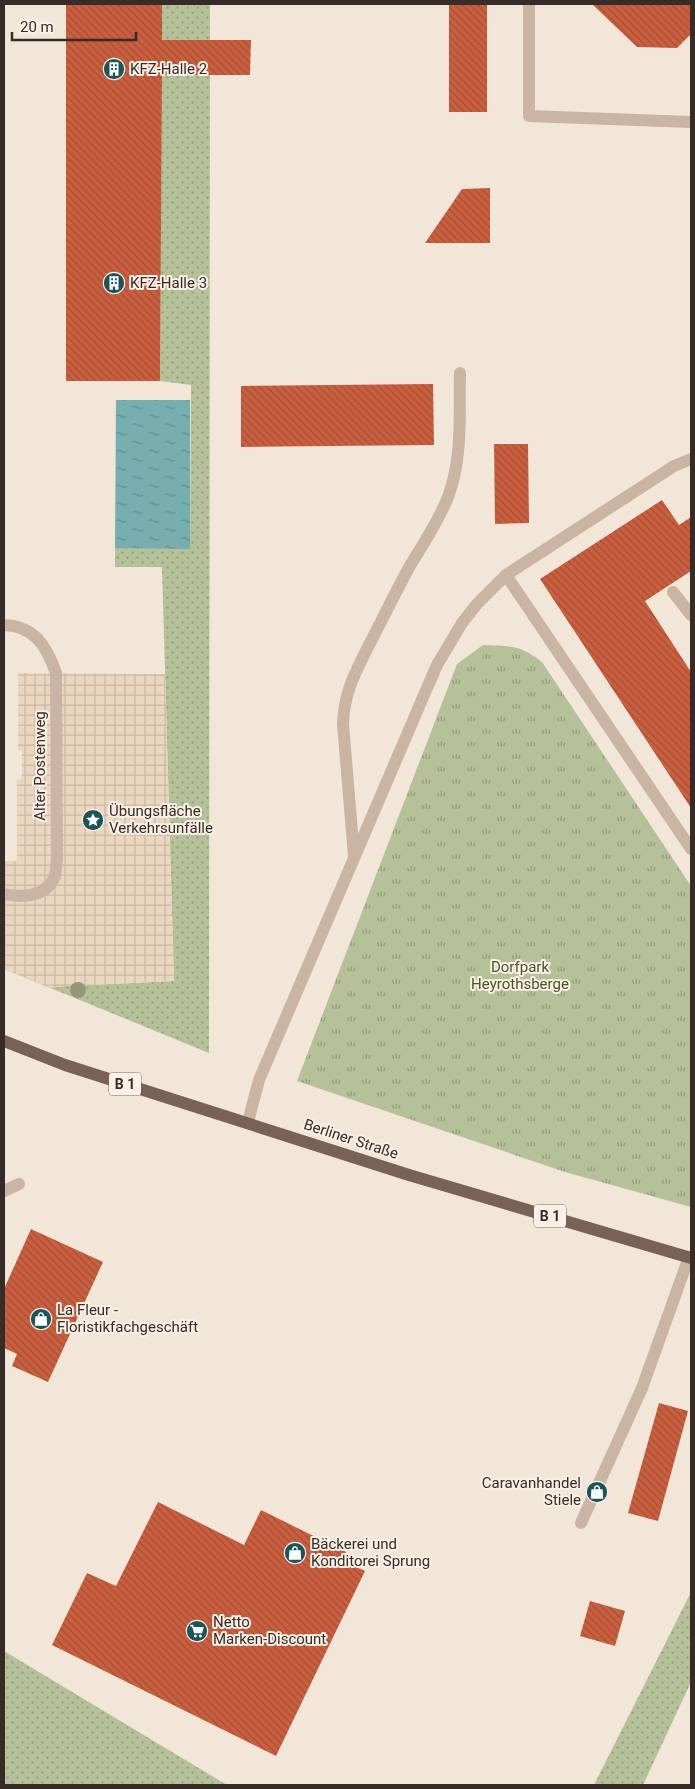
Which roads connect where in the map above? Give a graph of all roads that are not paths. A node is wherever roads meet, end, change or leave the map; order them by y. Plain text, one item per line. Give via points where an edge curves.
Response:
1 (528, 4) edge
2 (691, 122) edge
3 (460, 373) dead end
4 (691, 459) edge
5 (506, 575) junction
6 (674, 592) dead end
7 (691, 615) edge
8 (4, 625) edge
9 (691, 848) edge
10 (354, 859) junction
11 (4, 894) edge
12 (4, 1041) edge
13 (248, 1122) junction
14 (19, 1184) dead end
15 (4, 1191) edge
16 (690, 1257) edge
17 (581, 1523) dead end

1 - 2 lane via 529,116
3 - 10 lane via 459,456 455,478 447,500 390,603 348,690 344,707
4 - 5 lane via 674,466
5 - 9 lane
5 - 10 lane via 462,623 437,664
6 - 7 lane
8 - 11 lane, Alter Postenweg via 13,625 34,634 48,652 56,673 57,850 55,876 45,890 29,897
10 - 13 lane via 259,1080
12 - 13 main road, Berliner Straße / B 1 via 65,1065
13 - 16 main road, Berliner Straße / B 1 via 409,1175
14 - 15 lane
16 - 17 lane via 642,1388

